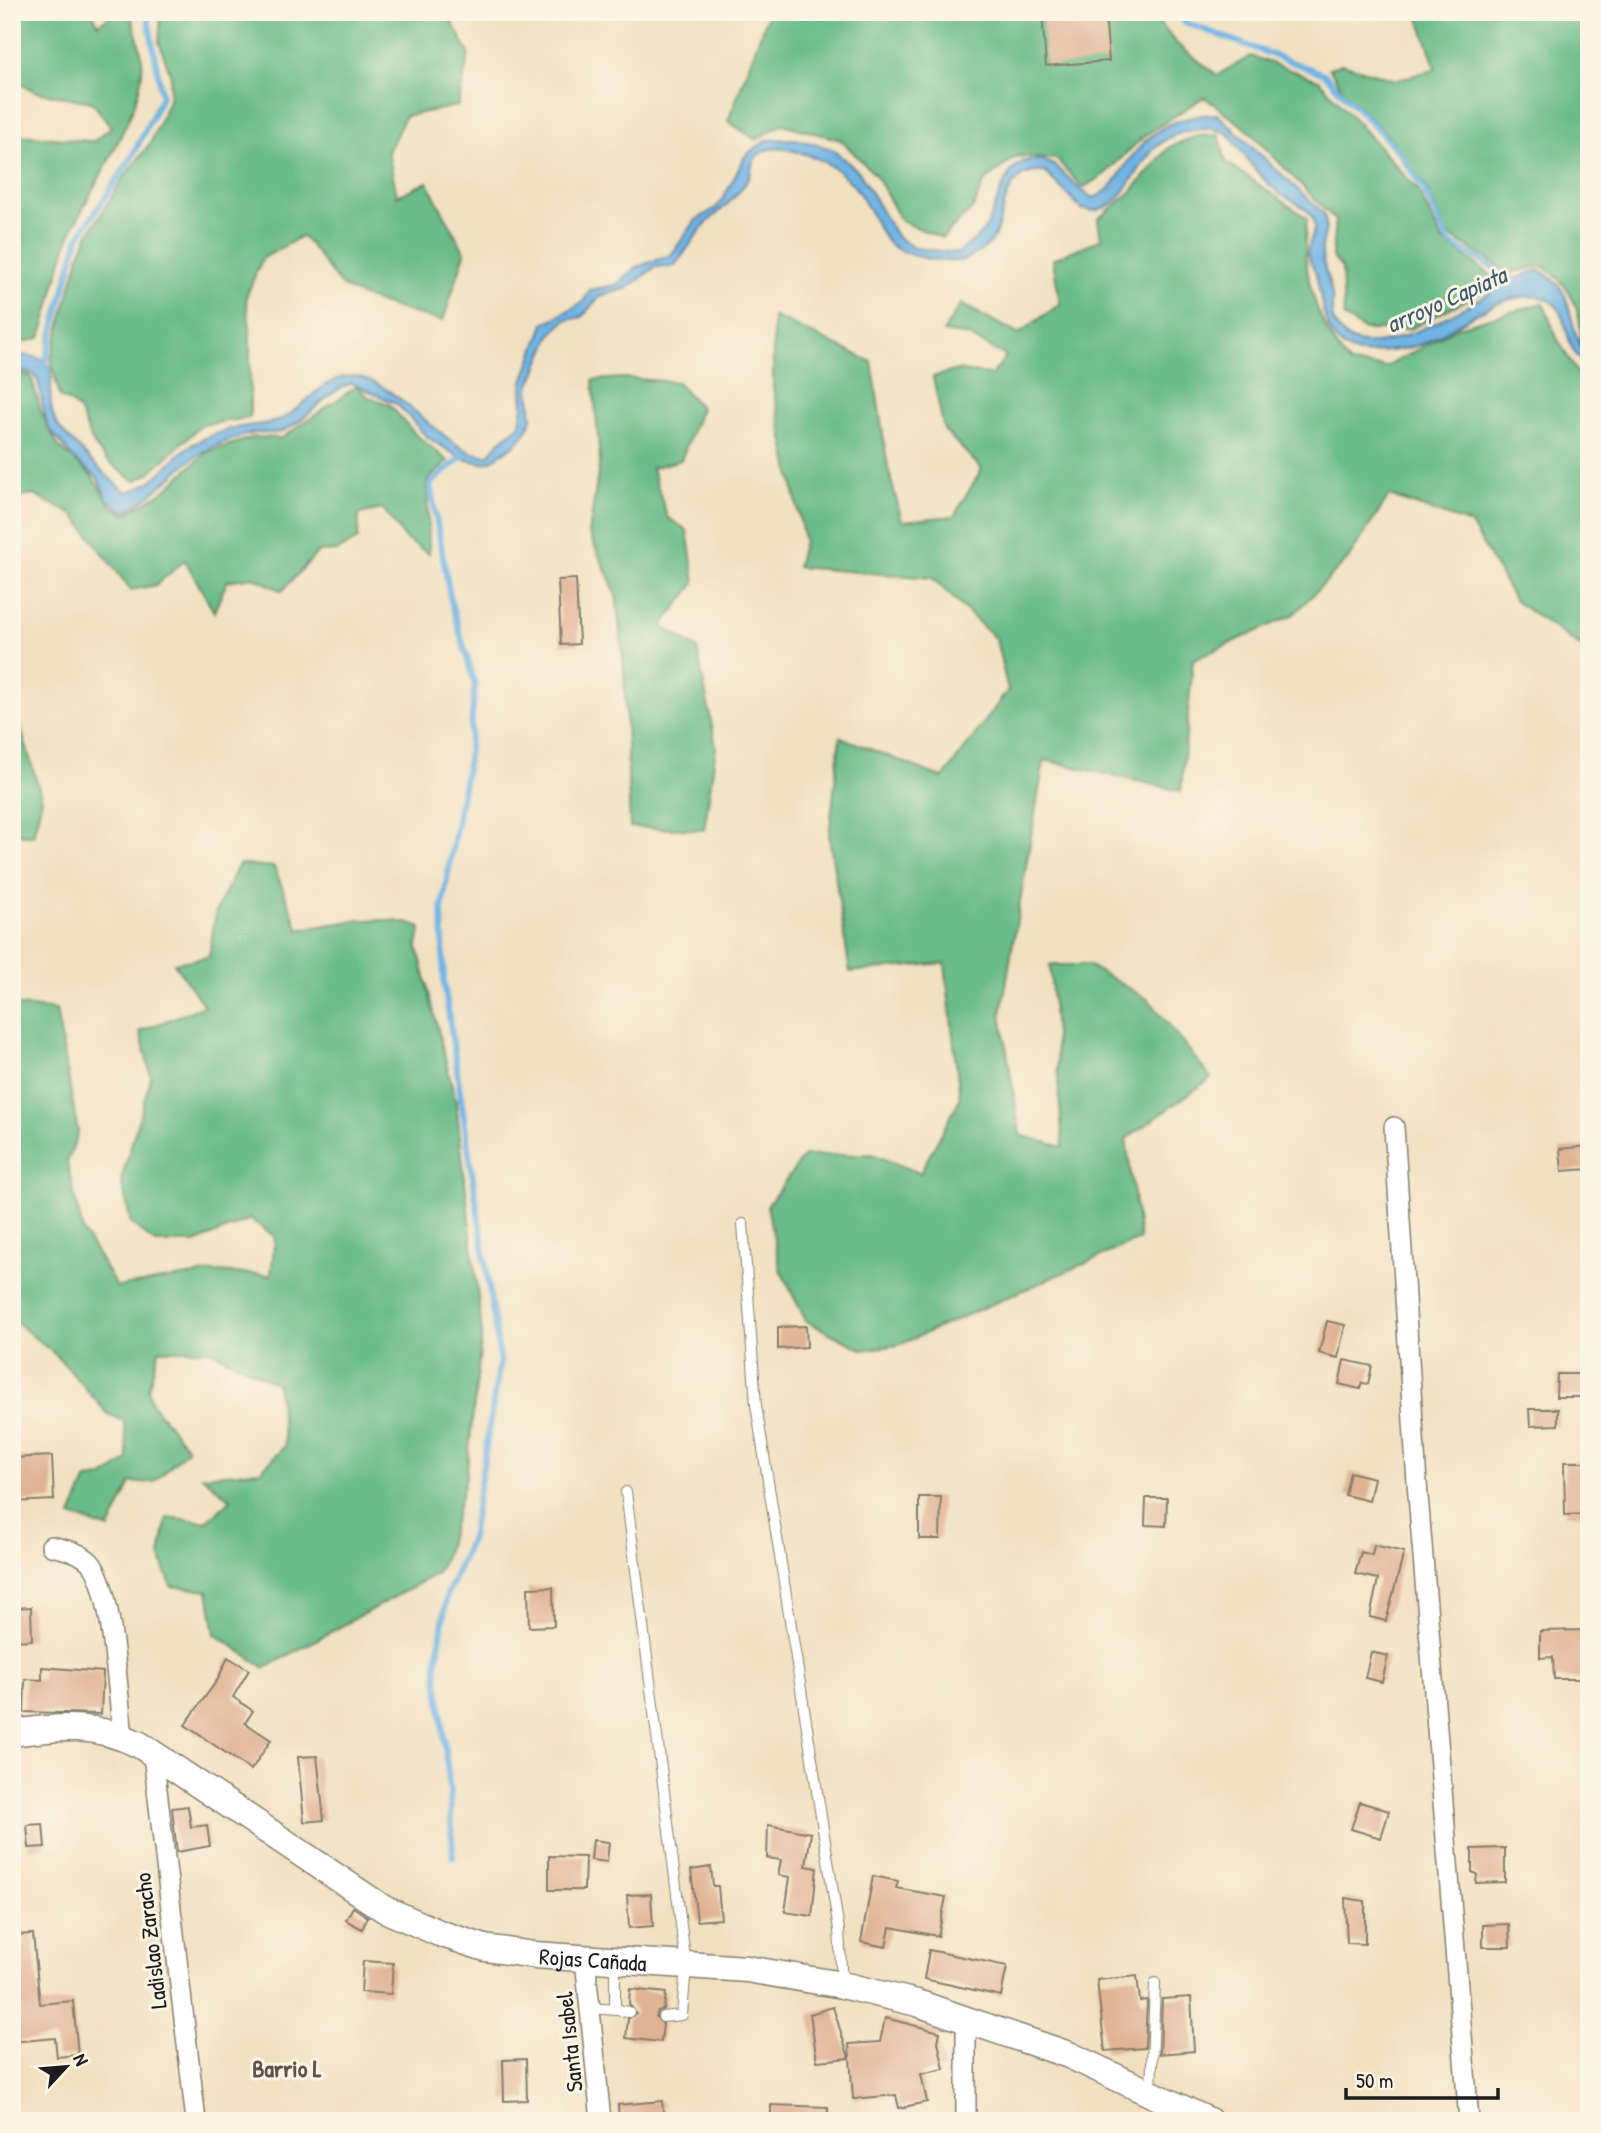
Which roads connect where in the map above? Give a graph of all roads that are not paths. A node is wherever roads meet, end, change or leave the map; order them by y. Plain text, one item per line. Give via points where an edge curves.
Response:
1 (1394, 1127) dead end
2 (743, 1224) dead end
3 (626, 1492) dead end
4 (51, 1546) dead end
5 (12, 1732) edge
6 (123, 1736) junction
7 (153, 1755) junction
8 (585, 1959) junction
9 (615, 1961) junction
10 (686, 1965) junction
11 (1156, 1983) dead end
12 (842, 1985) junction
13 (589, 2008) junction
14 (663, 2017) dead end
15 (966, 2022) junction
16 (1151, 2095) junction
17 (196, 2121) edge
18 (601, 2121) edge
19 (966, 2121) edge
20 (1209, 2121) edge
21 (1469, 2121) edge

1 - 21 street via 1417,1483
2 - 12 lane via 756,1405 835,1903
3 - 10 lane
4 - 6 street via 89,1561 98,1573 108,1611
5 - 6 main road, Rojas Cañada via 62,1725
6 - 7 main road, Rojas Cañada
7 - 8 main road, Rojas Cañada via 384,1909 485,1948
7 - 17 street, Ladislao Zaracho
8 - 9 main road, Rojas Cañada
8 - 13 street, Santa Isabel
9 - 10 main road, Rojas Cañada
9 - 13 lane via 623,2011
10 - 12 main road, Rojas Cañada via 747,1969
10 - 14 lane via 682,2015
11 - 16 lane
12 - 15 main road, Rojas Cañada via 917,2003
13 - 18 street, Santa Isabel
15 - 16 main road, Rojas Cañada via 1069,2055
15 - 19 street
16 - 20 main road, Rojas Cañada

